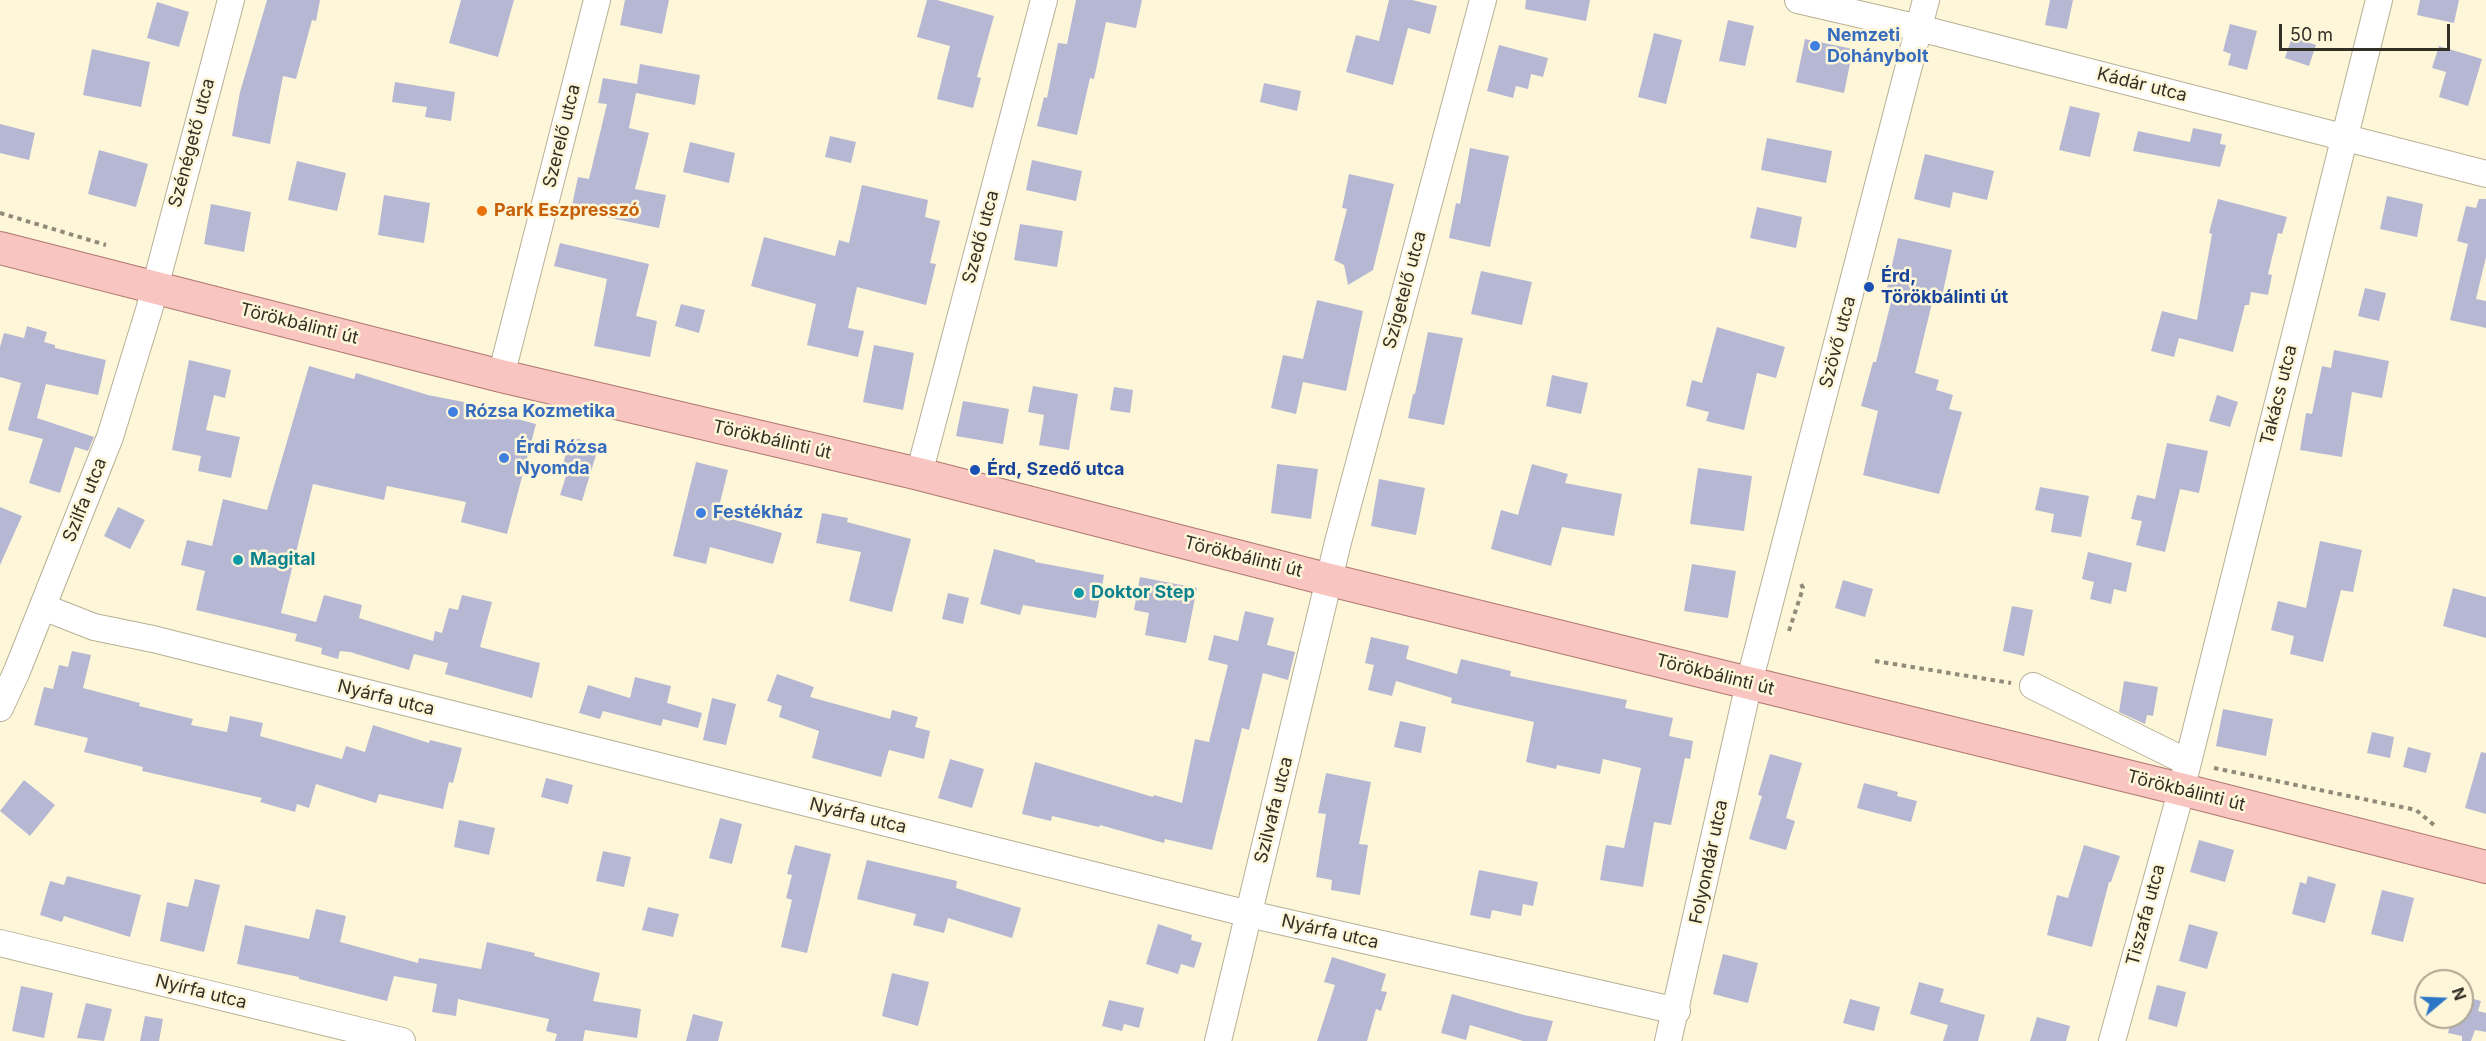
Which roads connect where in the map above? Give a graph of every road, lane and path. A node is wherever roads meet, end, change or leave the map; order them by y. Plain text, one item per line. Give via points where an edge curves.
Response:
1 (231, 0) edge
2 (597, 0) edge
3 (1044, 0) edge
4 (1483, 0) edge
5 (1798, 0) edge
6 (1926, 0) edge
7 (2379, 0) edge
8 (1919, 28) junction
9 (2343, 137) junction
10 (2486, 174) edge
11 (0, 213) edge
12 (0, 248) edge
13 (116, 248) dead end
14 (154, 286) junction
15 (501, 376) junction
16 (919, 474) junction
17 (1330, 580) junction
18 (43, 607) junction
19 (1875, 662) dead end
20 (1749, 683) junction
21 (2033, 686) joint
22 (0, 708) edge
23 (2184, 776) junction
24 (2442, 831) dead end
25 (2486, 867) edge
26 (1249, 914) junction
27 (0, 943) edge
28 (1677, 1011) junction
29 (402, 1041) edge
30 (1218, 1041) edge
31 (1668, 1041) edge
32 (2112, 1041) edge

1 - 14 street, Szénégető utca
2 - 15 street, Szerelő utca
3 - 16 street, Szedő utca
4 - 17 street, Szigetelő utca
5 - 8 street, Kádár utca
6 - 8 street, Szövő utca
7 - 9 street, Takács utca
8 - 9 street, Kádár utca
8 - 20 street, Szövő utca
9 - 10 street, Kádár utca
9 - 23 street, Takács utca
11 - 13 path
12 - 14 main road, Törökbálinti út
14 - 15 main road, Törökbálinti út
14 - 18 street, Szilfa utca via 110,437
15 - 16 main road, Törökbálinti út
16 - 17 main road, Törökbálinti út
17 - 20 main road, Törökbálinti út
17 - 26 street, Szilvafa utca
18 - 22 street, Szilfa utca
18 - 26 street, Nyárfa utca via 94,627
19 - 21 path
20 - 23 main road, Törökbálinti út
20 - 28 street, Folyondár utca
21 - 23 street
23 - 24 path via 2416,810
23 - 25 main road, Törökbálinti út
23 - 32 street, Tiszafa utca
26 - 28 street, Nyárfa utca
26 - 30 street, Szilvafa utca
27 - 29 street, Nyírfa utca
28 - 31 street, Folyondár utca

